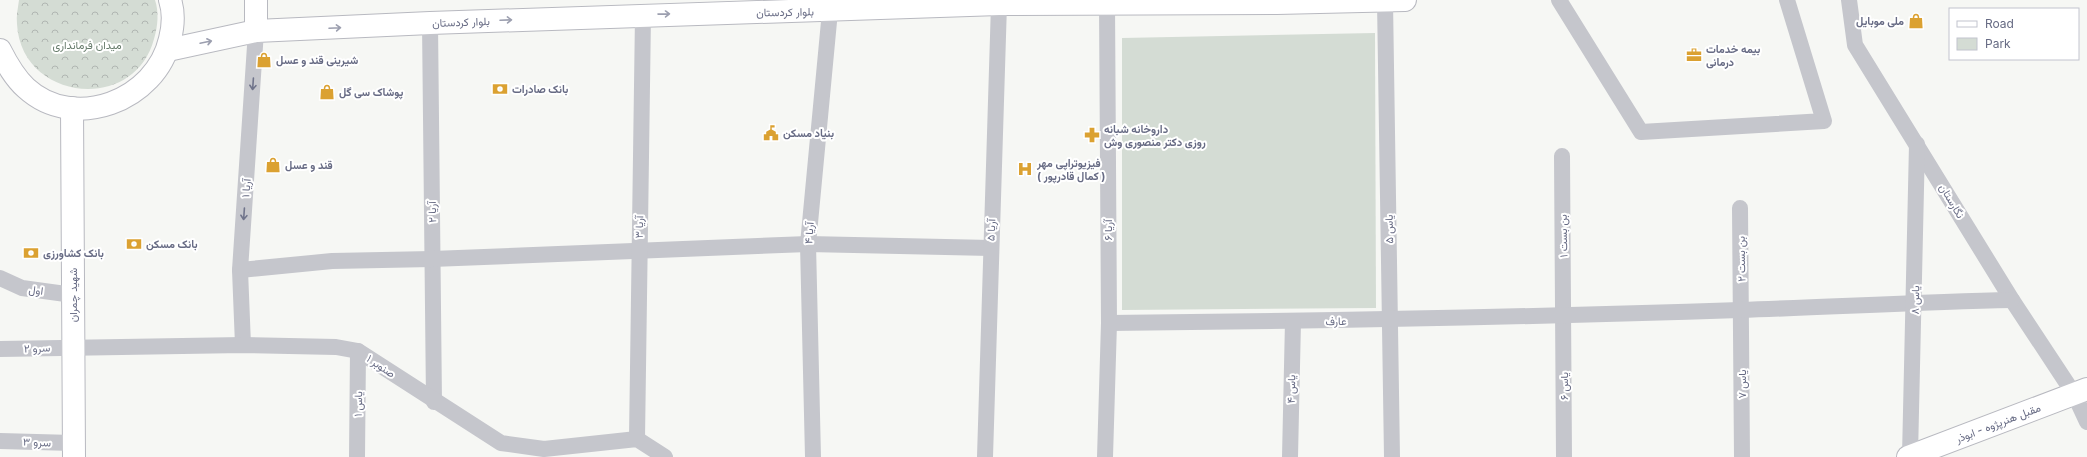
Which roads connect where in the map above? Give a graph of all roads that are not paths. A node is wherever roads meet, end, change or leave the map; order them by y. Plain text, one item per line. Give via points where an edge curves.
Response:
1 (170, 0) edge
2 (256, 0) edge
3 (1559, 0) edge
4 (1787, 0) edge
5 (1849, 0) edge
6 (1395, 1) edge
7 (1277, 2) edge
8 (999, 4) junction
9 (1106, 4) junction
10 (830, 11) junction
11 (643, 15) junction
12 (430, 23) junction
13 (256, 31) junction
14 (0, 50) edge
15 (168, 50) junction
16 (72, 108) junction
17 (1917, 144) junction
18 (1562, 156) dead end
19 (1740, 208) dead end
20 (808, 244) junction
21 (991, 248) junction
22 (639, 252) junction
23 (432, 259) junction
24 (240, 270) junction
25 (0, 278) edge
26 (73, 295) junction
27 (2012, 300) junction
28 (1915, 302) junction
29 (1742, 310) junction
30 (1563, 315) junction
31 (1391, 320) junction
32 (1293, 321) junction
33 (1108, 323) junction
34 (243, 345) junction
35 (73, 347) junction
36 (0, 349) edge
37 (358, 351) junction
38 (2080, 392) edge
39 (434, 402) junction
40 (2087, 422) edge
41 (637, 439) junction
42 (0, 442) edge
43 (74, 450) edge
44 (357, 457) edge
45 (664, 457) edge
46 (813, 457) edge
47 (985, 457) edge
48 (1105, 457) edge
49 (1290, 457) edge
50 (1392, 457) edge
51 (1564, 457) edge
52 (1742, 457) edge
53 (1909, 457) edge

1 - 15 main road via 173,27
2 - 13 main road
3 - 4 street via 1642,132 1824,121
5 - 17 street, نگارستان via 1855,45
6 - 7 main road, بلوار کردستان
6 - 31 street, یاس ۵
7 - 9 main road, بلوار کردستان
8 - 9 main road, بلوار کردستان
8 - 10 main road, بلوار کردستان
8 - 21 street, آریا ۵
9 - 33 street, آریا ۶
11 -> 10 main road, بلوار کردستان
10 - 20 street, آریا ۴
12 -> 11 main road, بلوار کردستان
11 - 22 street, آریا ۳
13 -> 12 main road, بلوار کردستان
12 - 23 street, آریا ۲
15 -> 13 main road, بلوار کردستان
13 -> 24 street, آریا ۱
14 - 16 main road via 9,70 26,88 48,102
15 - 16 main road via 153,76 130,96 102,107
16 - 26 main road, شهید چمران
17 - 27 street, نگارستان
17 - 28 street, یاس ۸
18 - 30 street, بن بست ۱
19 - 29 street, بن بست ۲
20 - 21 street
20 - 22 street
20 - 46 street, آریا ۴
21 - 47 street, آریا ۵
22 - 23 street
22 - 41 street, آریا ۳
23 - 24 street via 332,261
23 - 39 street, آریا ۲
24 - 34 street, آریا ۱
25 - 26 street, اول via 22,288
26 - 35 main road, شهید چمران
27 - 28 street, عارف
27 - 38 street, نگارستان
28 - 29 street, عارف
28 - 53 street, یاس ۸
29 - 30 street, عارف
29 - 52 street, یاس ۷
30 - 31 street, عارف
30 - 51 street, یاس ۶
31 - 32 street, عارف
31 - 50 street, یاس ۵
32 - 33 street, عارف
32 - 49 street, یاس ۴
33 - 48 street, آریا ۶
34 - 35 street, صنوبر ۱
34 - 37 street, صنوبر ۱ via 336,347
35 - 36 street, سرو ۲
35 - 43 main road, شهید چمران
37 - 39 street, صنوبر ۱
37 - 44 street, یاس ۱
38 - 40 street, نگارستان
38 - 53 main road, مقبل هنرپژوه - ابوذر
39 - 41 street, صنوبر ۱ via 501,443 544,449
41 - 45 street
42 - 43 street, سرو ۳

